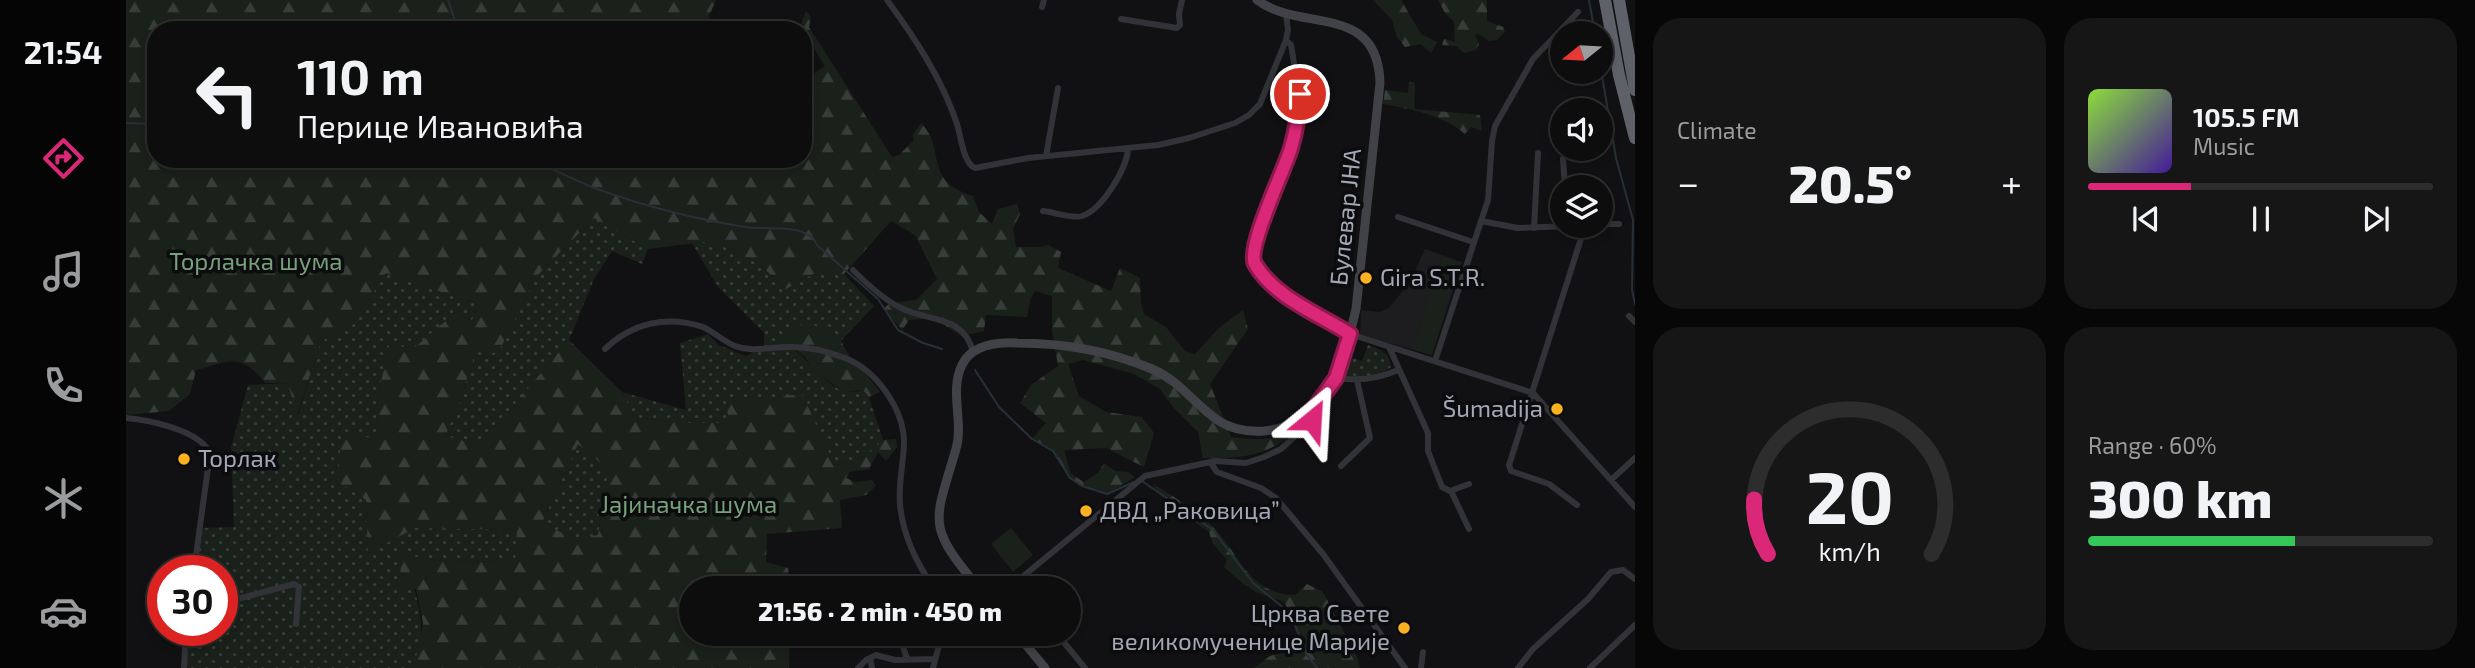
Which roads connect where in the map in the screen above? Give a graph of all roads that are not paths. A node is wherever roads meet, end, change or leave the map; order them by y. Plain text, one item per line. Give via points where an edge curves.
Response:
1 (887, 0) edge
2 (1182, 0) edge
3 (1256, 0) edge
4 (1605, 0) edge
5 (1619, 0) edge
6 (1578, 12) dead end
7 (1286, 14) junction
8 (1121, 19) dead end
9 (1286, 40) junction
10 (1058, 88) dead end
11 (1635, 90) edge
12 (1635, 138) edge
13 (1128, 148) junction
14 (1538, 153) dead end
15 (1046, 156) junction
16 (1043, 211) dead end
17 (1398, 217) dead end
18 (1481, 221) junction
19 (1613, 224) edge
20 (1619, 224) dead end
21 (1550, 227) edge
22 (1534, 228) junction
23 (1581, 238) edge
24 (1473, 242) junction
25 (853, 270) dead end
26 (1629, 316) dead end
27 (1635, 322) edge
28 (1350, 334) junction
29 (1389, 346) junction
30 (605, 349) dead end
31 (973, 352) junction
32 (1435, 361) junction
33 (1398, 370) junction
34 (1336, 378) junction
35 (1357, 380) junction
36 (1533, 393) junction
37 (1315, 407) junction
38 (126, 418) edge
39 (1635, 458) edge
40 (1210, 462) junction
41 (1341, 466) dead end
42 (1611, 480) junction
43 (1469, 484) dead end
44 (1451, 491) junction
45 (1577, 505) dead end
46 (1635, 507) edge
47 (1469, 529) dead end
48 (196, 555) edge
49 (927, 576) edge
50 (970, 576) edge
51 (1023, 576) edge
52 (1635, 579) edge
53 (238, 599) edge
54 (296, 624) dead end
55 (1635, 625) edge
56 (185, 646) edge
57 (903, 646) edge
58 (938, 646) edge
59 (1027, 646) edge
60 (1068, 646) edge
61 (1423, 652) dead end
62 (870, 658) junction
63 (907, 659) junction
64 (934, 659) junction
65 (184, 668) edge
66 (858, 668) edge
67 (872, 668) edge
68 (933, 668) edge
69 (1045, 668) edge
70 (1085, 668) edge
71 (1405, 668) edge
72 (1421, 668) edge
73 (1518, 668) edge
74 (1590, 668) edge

1 - 15 street via 946,96 969,165 975,168
2 - 8 street via 1177,29
3 - 7 main road, Булевар ЈНА
4 - 12 highway
5 - 11 highway
6 - 18 street via 1533,59 1495,126 1489,194
7 - 9 street
7 - 28 main road, Булевар ЈНА via 1350,28 1371,47 1379,70
9 - 13 street via 1260,104 1249,115 1189,138
9 - 28 street via 1291,45 1300,100 1291,147 1253,259 1270,283
10 - 15 street
13 - 15 street
13 - 16 street via 1117,179 1086,214
14 - 22 street
17 - 24 street
18 - 22 street
18 - 24 street
19 - 20 street
21 - 22 street
23 - 36 street
24 - 32 street
25 - 31 street via 901,308 964,332
26 - 27 street
28 - 29 street
28 - 34 main road, Булевар ЈНА
29 - 32 street
29 - 33 street
30 - 49 street via 618,337 669,320 704,328 746,349 800,347 857,364 883,389 900,418 904,439 901,512 912,548
31 - 37 main road, Булевар ЈНА via 998,343 1038,343 1083,348 1125,360 1164,375 1220,421 1240,430 1287,426
31 - 50 main road via 959,372 958,440 938,514 945,545
32 - 36 street
33 - 35 street
33 - 44 street via 1428,433 1436,474 1442,487
34 - 35 street
34 - 37 main road, Булевар ЈНА
35 - 41 street via 1370,438
36 - 42 street
36 - 45 street via 1510,469 1549,484
37 - 40 street via 1312,420 1273,453 1246,463
38 - 48 street via 162,424 199,439 207,448
39 - 42 street
40 - 51 street via 1143,477
40 - 71 street via 1217,472 1276,498 1323,554
42 - 46 street
43 - 44 street
44 - 47 street
52 - 73 street via 1623,570 1611,572
53 - 54 street via 294,584 300,593
55 - 74 street
56 - 65 street
57 - 63 street
58 - 64 street
59 - 69 main road
60 - 70 street
61 - 72 street
62 - 63 street
62 - 66 street
62 - 67 street
63 - 64 street
64 - 68 street

